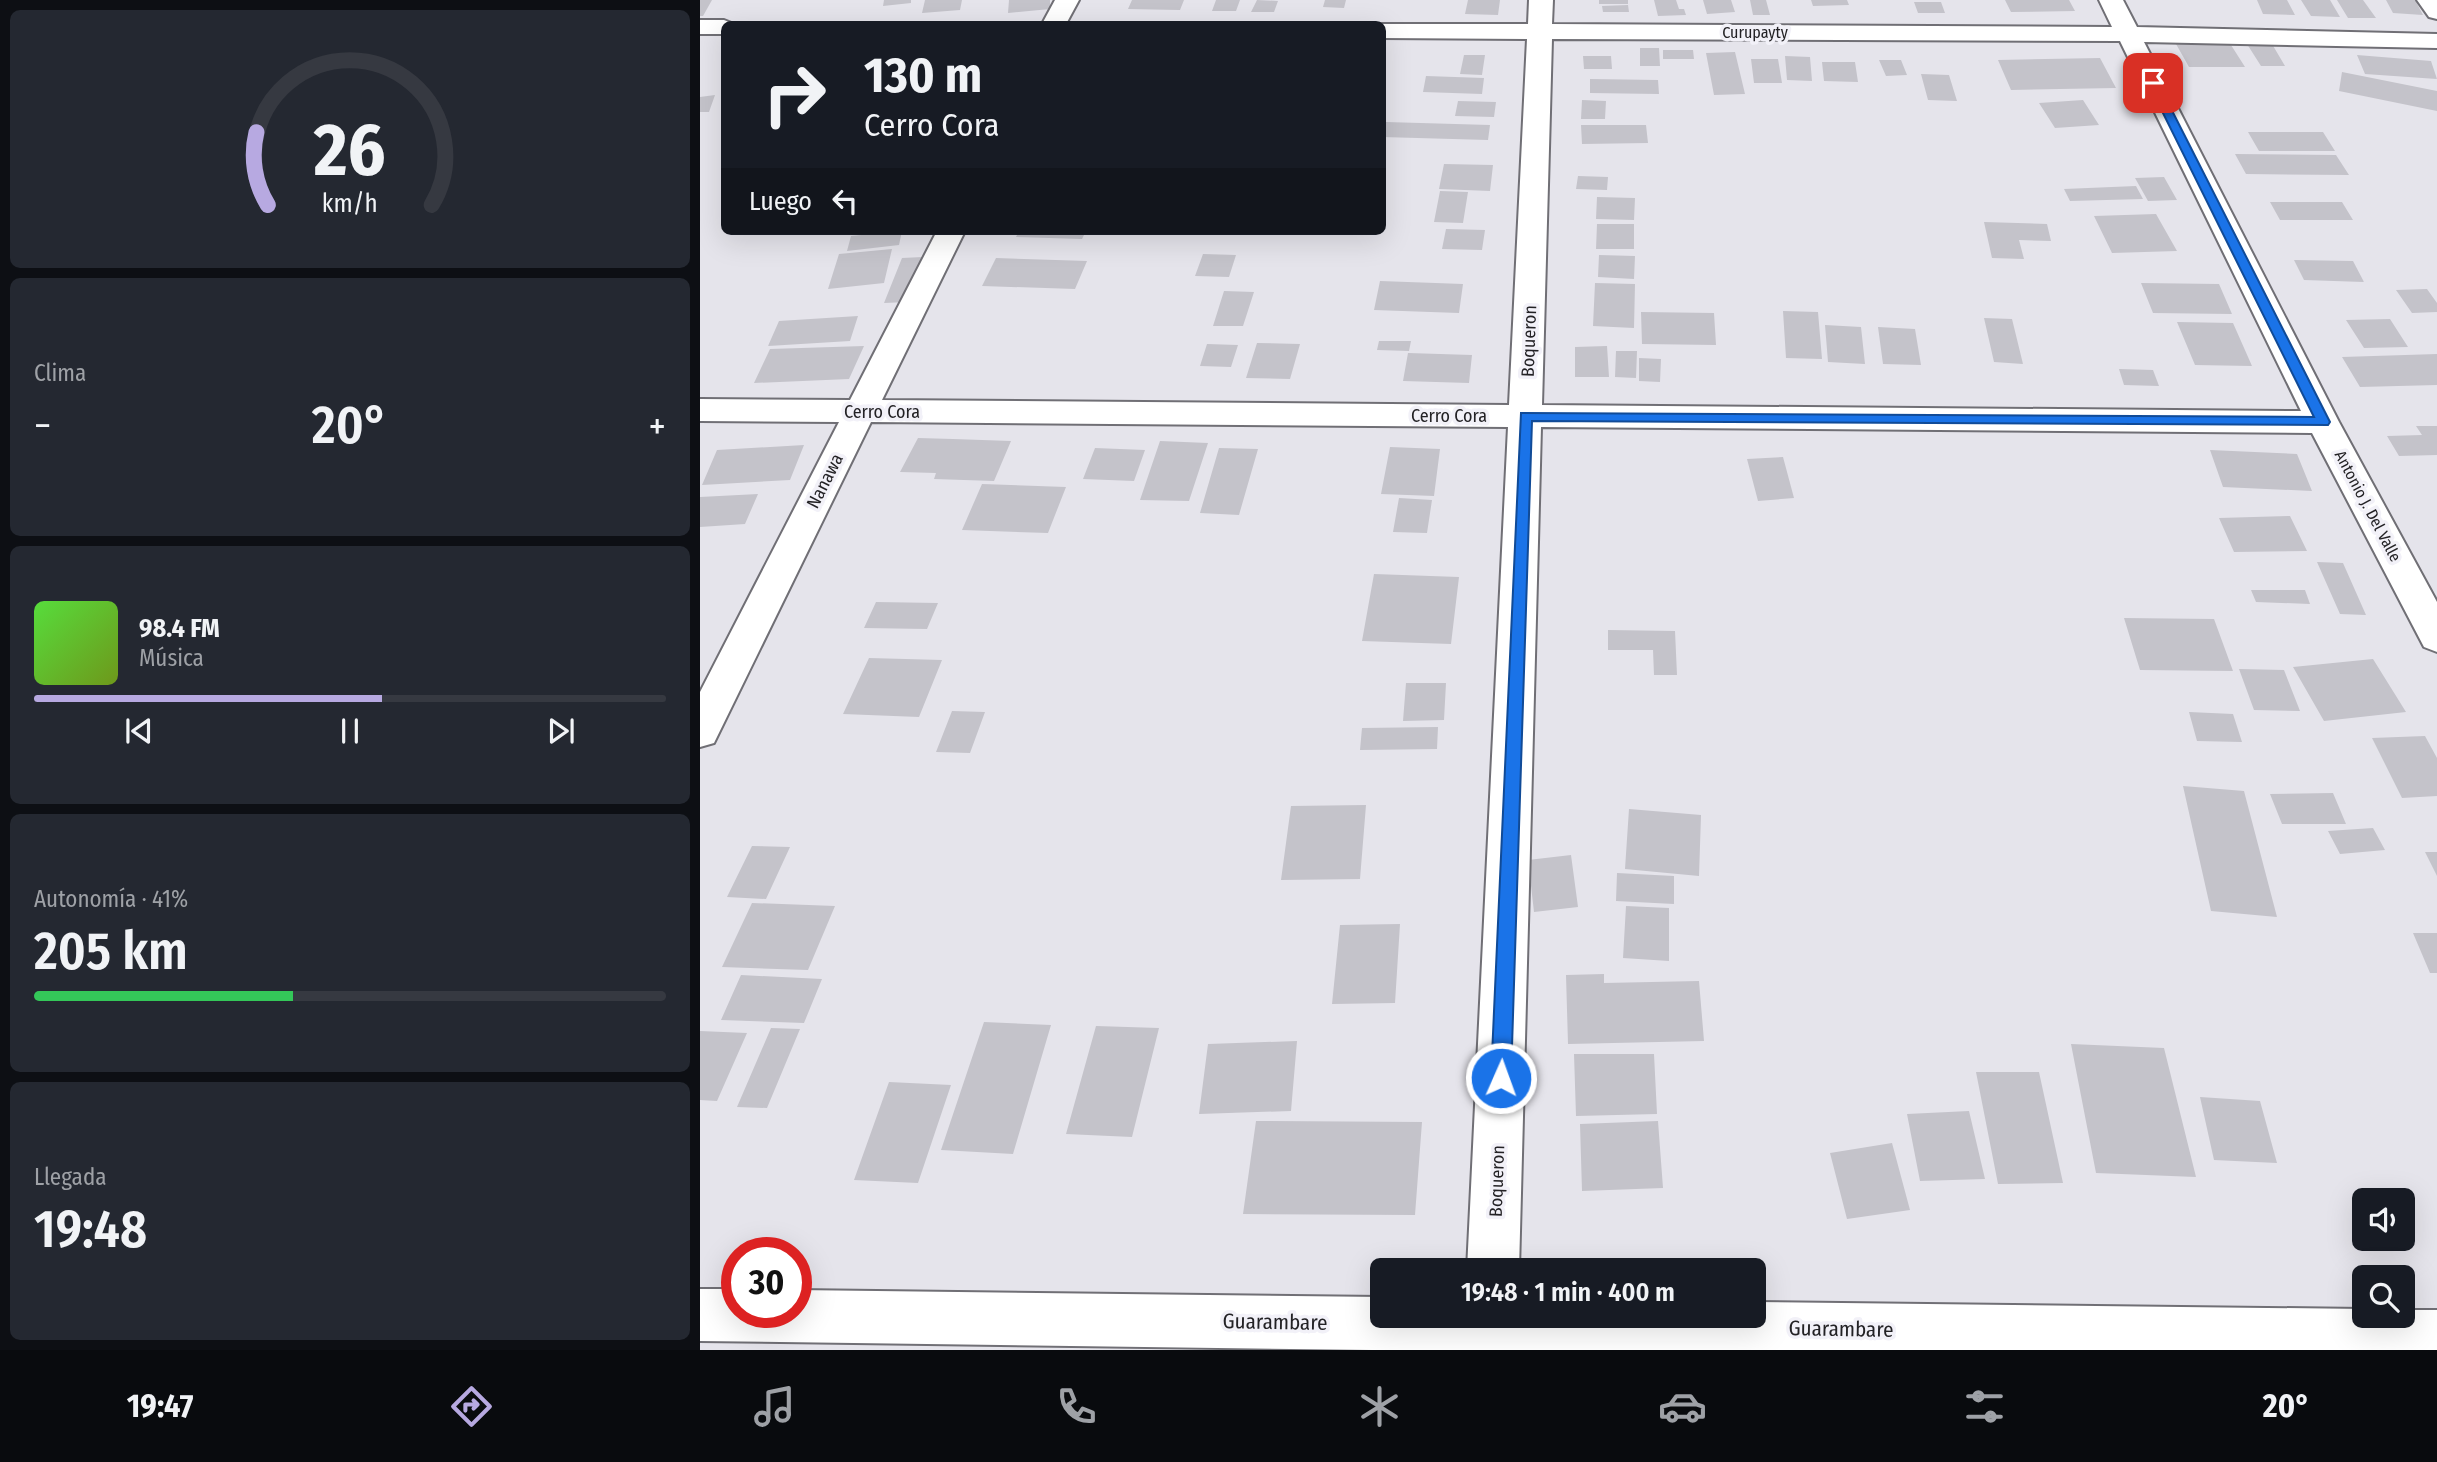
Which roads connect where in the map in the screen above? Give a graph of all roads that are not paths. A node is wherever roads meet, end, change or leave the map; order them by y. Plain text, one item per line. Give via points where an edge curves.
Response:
1 (1067, 0) edge
2 (2111, 0) edge
3 (2429, 0) edge
4 (2437, 12) edge
5 (1541, 16) edge
6 (1056, 21) edge
7 (700, 27) edge
8 (721, 27) edge
9 (1386, 31) edge
10 (2129, 34) junction
11 (2437, 41) edge
12 (949, 235) edge
13 (700, 411) edge
14 (860, 412) junction
15 (1526, 416) junction
16 (2323, 422) junction
17 (2437, 636) edge
18 (700, 731) edge
19 (1493, 1258) edge
20 (700, 1315) edge
21 (1491, 1330) edge
22 (2437, 1337) edge

1 - 6 street
2 - 10 street, Antonio J. Del Valle
3 - 4 street
5 - 9 street, Curupayty
5 - 10 street, Curupayty
5 - 15 street, Boqueron
7 - 8 street
10 - 11 street, Curupayty
10 - 16 street, Antonio J. Del Valle
12 - 14 street, Nanawa
13 - 14 street, Cerro Cora
14 - 15 street, Cerro Cora
14 - 18 street, Nanawa
15 - 16 street, Cerro Cora
15 - 19 street, Boqueron
16 - 17 street, Antonio J. Del Valle
20 - 21 street, Guarambare
21 - 22 street, Guarambare

